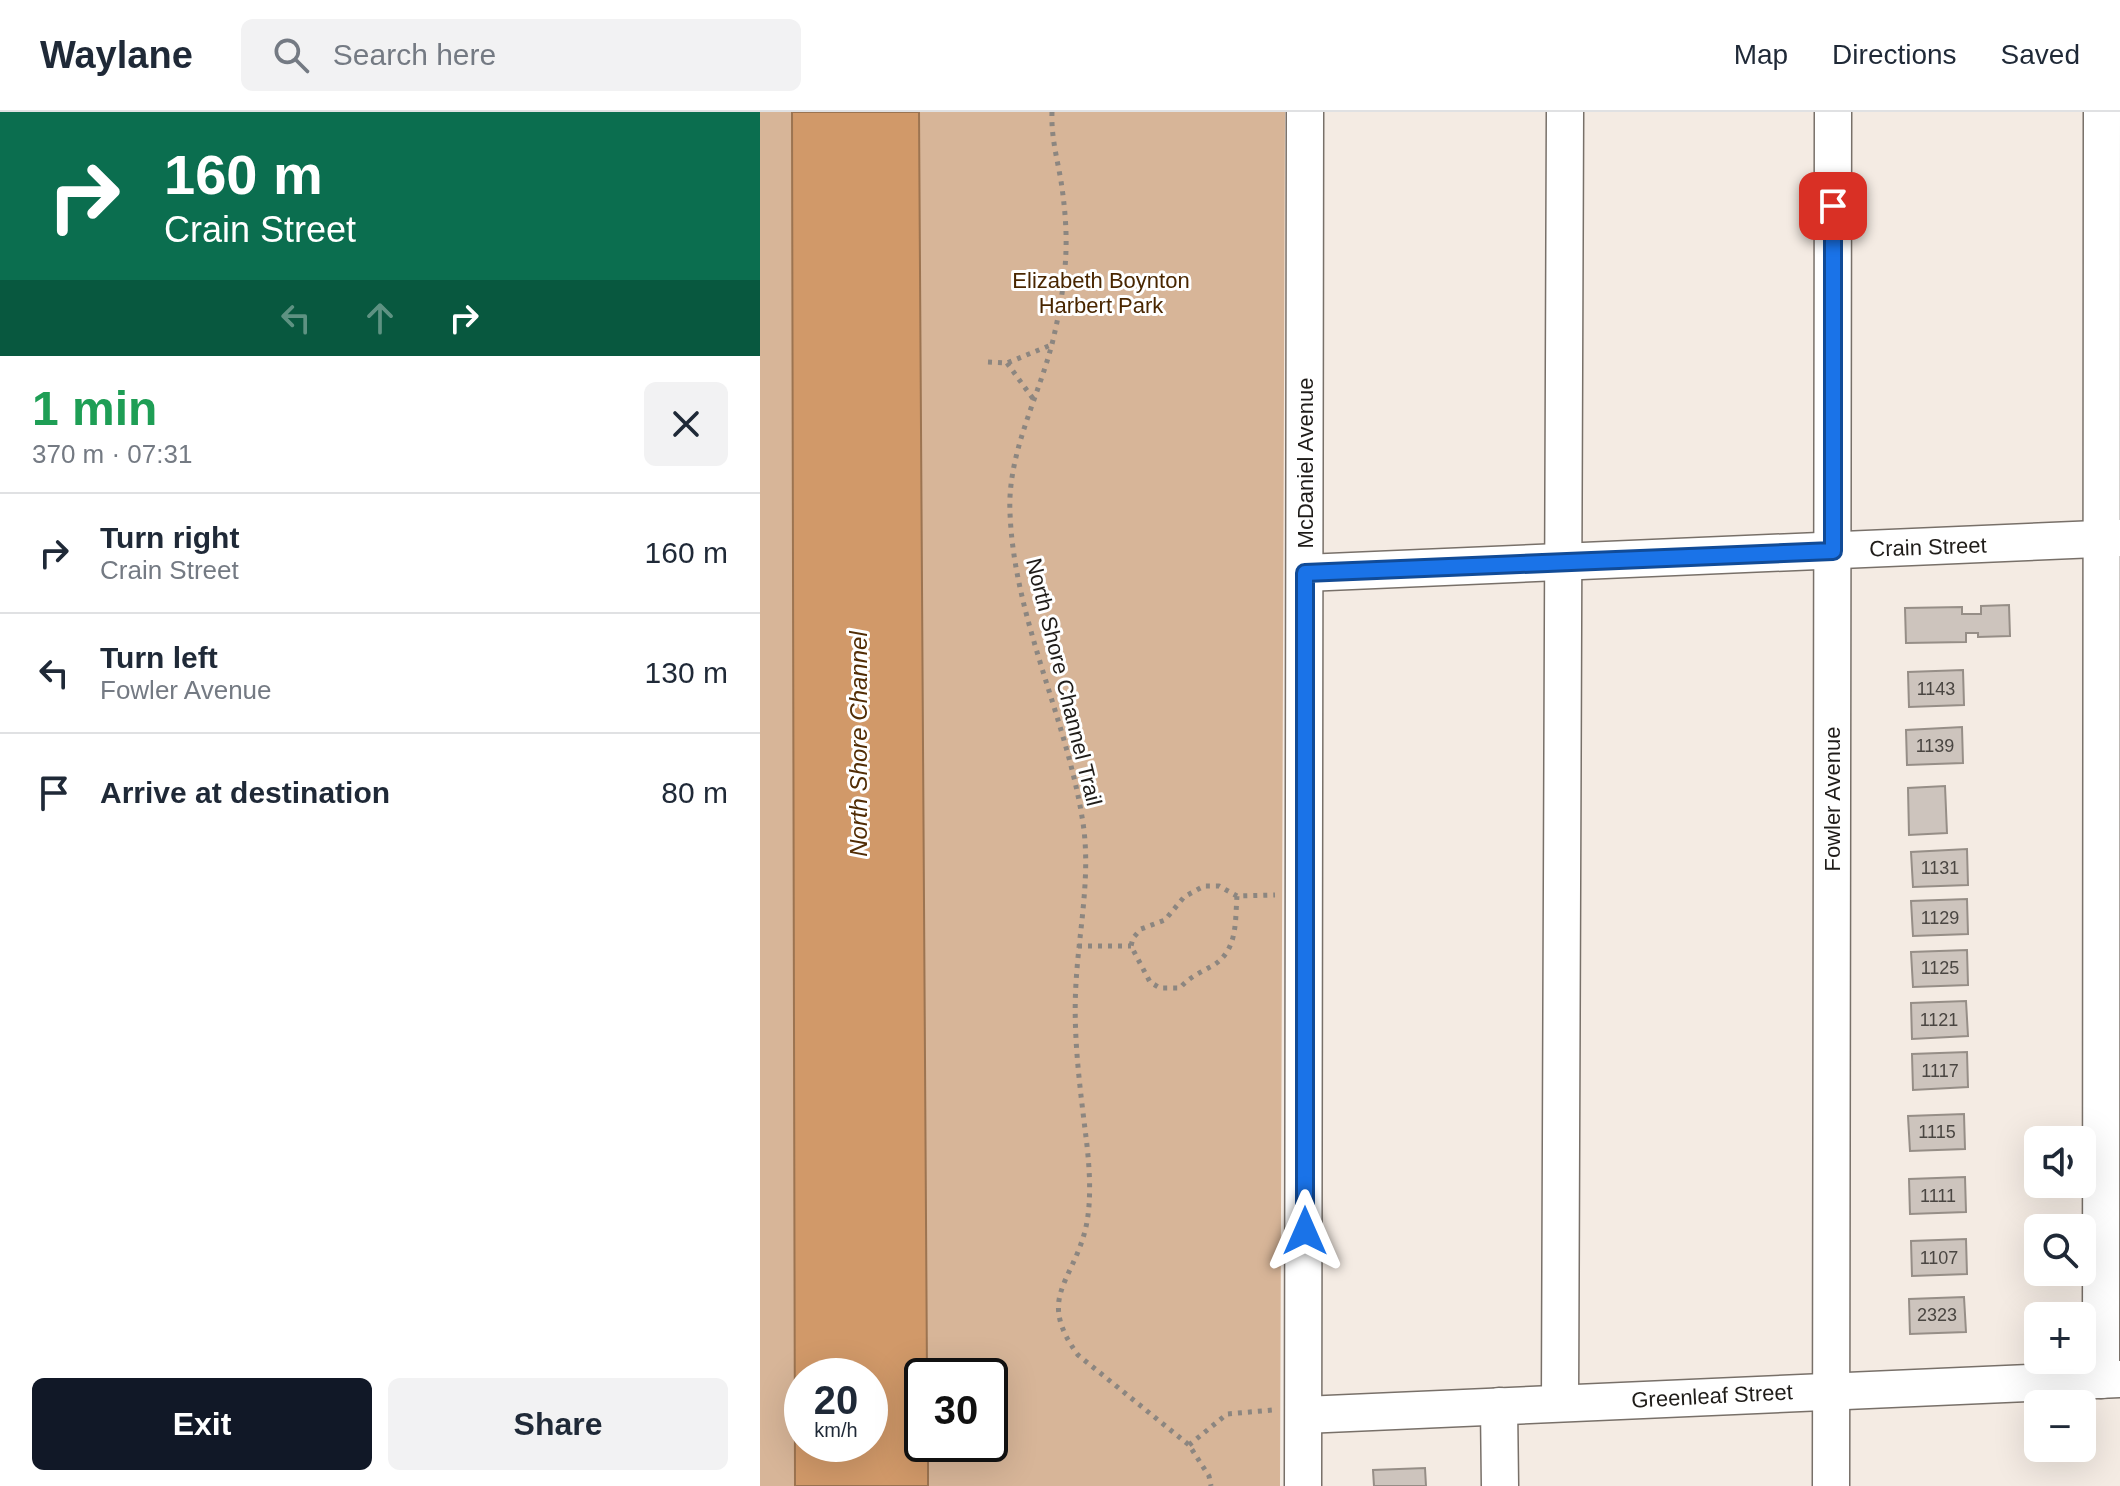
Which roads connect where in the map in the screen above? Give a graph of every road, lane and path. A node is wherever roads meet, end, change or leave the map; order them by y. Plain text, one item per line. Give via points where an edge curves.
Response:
1 (1052, 112) edge
2 (1305, 112) edge
3 (1565, 112) edge
4 (1833, 112) edge
5 (2102, 112) edge
6 (1052, 345) junction
7 (988, 362) dead end
8 (1007, 363) junction
9 (1034, 400) junction
10 (2110, 539) edge
11 (1833, 551) junction
12 (1563, 562) junction
13 (1305, 573) junction
14 (1078, 946) junction
15 (1131, 946) junction
16 (2110, 1380) edge
17 (1831, 1391) junction
18 (1560, 1403) junction
19 (1499, 1406) junction
20 (1304, 1415) junction
21 (1189, 1445) junction
22 (1211, 1486) edge
23 (1303, 1486) edge
24 (1500, 1486) edge
25 (1831, 1486) edge

1 - 6 path, North Shore Channel Trail via 1068,245
2 - 13 street, McDaniel Avenue
3 - 12 street
4 - 11 street, Fowler Avenue
5 - 10 street
6 - 8 path
6 - 9 path, North Shore Channel Trail
7 - 8 path
8 - 9 path
9 - 14 path, North Shore Channel Trail via 1013,472 1009,510 1021,589 1084,827
10 - 11 street, Crain Street
10 - 16 street
11 - 12 street, Crain Street
11 - 17 street, Fowler Avenue
12 - 13 street, Crain Street
12 - 18 street
13 - 20 street, McDaniel Avenue
14 - 15 path
14 - 21 path, North Shore Channel Trail via 1075,1028 1088,1155 1086,1228 1058,1298 1059,1319 1078,1355
15 - 15 path via 1150,982 1180,988 1222,960 1232,946 1237,896 1219,886 1204,886 1184,897 1165,920 1141,929
16 - 17 street, Greenleaf Street
17 - 18 street, Greenleaf Street
17 - 25 street, Fowler Avenue
18 - 19 street, Greenleaf Street
19 - 20 street, Greenleaf Street
19 - 24 street
20 - 21 path via 1273,1410 1227,1414
20 - 23 street, McDaniel Avenue
21 - 22 path, North Shore Channel Trail

